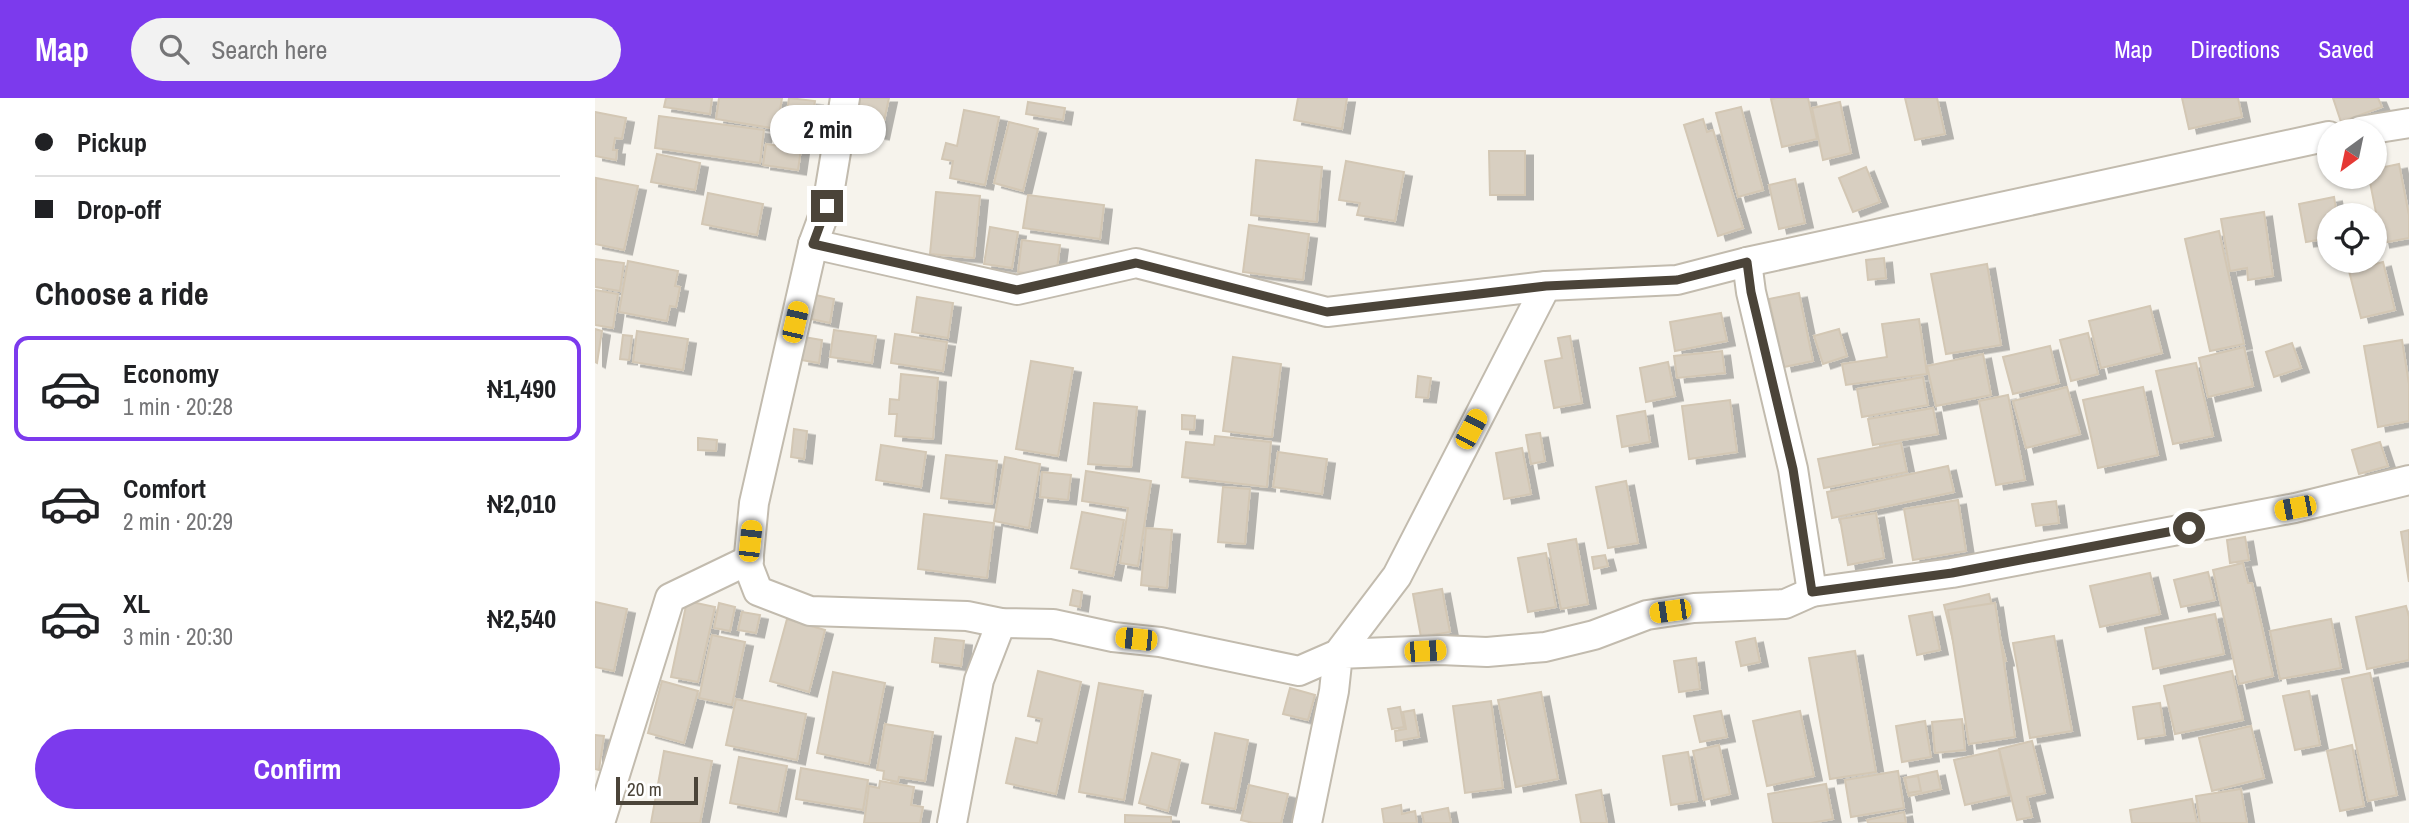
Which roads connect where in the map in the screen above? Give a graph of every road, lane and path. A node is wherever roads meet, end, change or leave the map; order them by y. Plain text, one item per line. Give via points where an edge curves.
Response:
1 (845, 98) edge
2 (2409, 123) edge
3 (2387, 127) edge
4 (2317, 139) edge
5 (813, 244) junction
6 (1747, 262) junction
7 (1546, 286) junction
8 (2409, 480) edge
9 (749, 560) junction
10 (1812, 592) junction
11 (1001, 623) junction
12 (1338, 654) junction
13 (600, 823) edge
14 (952, 823) edge
15 (1307, 823) edge

1 - 5 street via 827,206
2 - 3 street
4 - 6 street
5 - 7 street via 1017,290 1136,263 1327,312
5 - 9 street via 754,503
6 - 7 street via 1677,280
6 - 10 street via 1793,469
7 - 12 street via 1397,576
8 - 10 street via 2295,508 1952,573
9 - 11 street via 758,591 810,611 967,617
9 - 13 street via 670,598
10 - 12 street via 1785,604 1647,615 1545,647
11 - 12 street via 1053,624 1299,671
11 - 14 street via 979,680
12 - 15 street

